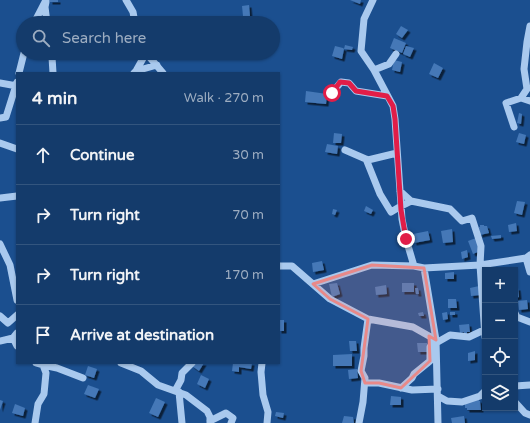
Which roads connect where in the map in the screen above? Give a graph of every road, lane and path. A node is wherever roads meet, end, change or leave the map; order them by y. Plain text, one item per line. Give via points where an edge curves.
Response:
1 (46, 0) edge
2 (126, 0) edge
3 (373, 0) edge
4 (38, 16) edge
5 (46, 16) edge
6 (134, 16) edge
7 (530, 26) edge
8 (396, 54) dead end
9 (22, 60) edge
10 (52, 60) edge
11 (142, 60) edge
12 (152, 60) edge
13 (157, 65) junction
14 (374, 70) junction
15 (19, 72) edge
16 (54, 72) edge
17 (135, 72) edge
18 (163, 72) edge
19 (0, 83) edge
20 (16, 84) edge
21 (16, 87) edge
22 (332, 93) dead end
23 (387, 96) junction
24 (521, 98) junction
25 (530, 101) edge
26 (0, 118) edge
27 (514, 127) dead end
28 (0, 143) edge
29 (16, 148) edge
30 (345, 150) dead end
31 (397, 153) junction
32 (366, 159) junction
33 (400, 190) junction
34 (16, 196) edge
35 (0, 198) edge
36 (411, 201) junction
37 (400, 206) junction
38 (0, 244) edge
39 (528, 257) edge
40 (480, 265) junction
41 (280, 266) edge
42 (414, 266) junction
43 (424, 268) junction
44 (530, 272) edge
45 (313, 284) junction
46 (482, 286) edge
47 (16, 295) edge
48 (0, 316) edge
49 (16, 316) edge
50 (518, 317) edge
51 (368, 319) junction
52 (530, 322) edge
53 (482, 331) edge
54 (15, 336) edge
55 (0, 341) edge
56 (435, 341) junction
57 (40, 364) edge
58 (124, 364) edge
59 (191, 364) edge
60 (262, 364) edge
61 (83, 378) dead end
62 (365, 383) junction
63 (530, 385) edge
64 (518, 386) edge
65 (402, 388) junction
66 (177, 392) junction
67 (438, 393) junction
68 (482, 394) edge
69 (518, 405) edge
70 (530, 415) edge
71 (210, 422) edge
72 (35, 423) edge
73 (182, 423) edge
74 (231, 423) edge
75 (267, 423) edge
76 (359, 423) edge
77 (438, 423) edge

1 - 4 street
1 - 5 street
2 - 6 street
3 - 14 street via 364,19 361,51
7 - 24 street via 524,69 527,89
8 - 14 street via 389,64
9 - 15 street
10 - 16 street
11 - 17 street
12 - 13 street
13 - 17 street
13 - 18 street
14 - 23 street
19 - 20 street
21 - 26 street via 6,117
22 - 23 street via 340,82 349,83 356,91
23 - 31 street via 393,106
24 - 25 street
24 - 27 street via 506,103
28 - 29 street
30 - 32 street
31 - 32 street
31 - 33 street
32 - 37 street via 380,194 391,212
33 - 36 street
33 - 37 street
34 - 35 street
36 - 37 street
36 - 40 street via 450,209 462,221 472,218 481,246
37 - 42 street
38 - 47 street via 10,265
39 - 40 street
39 - 44 street
40 - 43 street
40 - 46 street
41 - 45 street via 292,266
42 - 43 street
42 - 45 street via 372,265
43 - 56 street
45 - 51 street via 330,299
48 - 49 street via 8,323
50 - 52 street
51 - 56 street via 413,327
51 - 62 street via 361,371
53 - 56 street via 468,337 450,335
54 - 55 street
56 - 65 street via 430,347 430,360
56 - 67 street
57 - 61 street
57 - 72 street via 46,373 44,394 38,404
58 - 66 street via 141,371 158,385
59 - 66 street via 182,373
60 - 75 street
62 - 65 street via 379,382
62 - 76 street
63 - 64 street
65 - 67 street
66 - 71 street via 186,395 208,411
66 - 73 street
67 - 68 street via 447,401 462,402
67 - 77 street
69 - 70 street
71 - 74 street via 226,413 233,418

